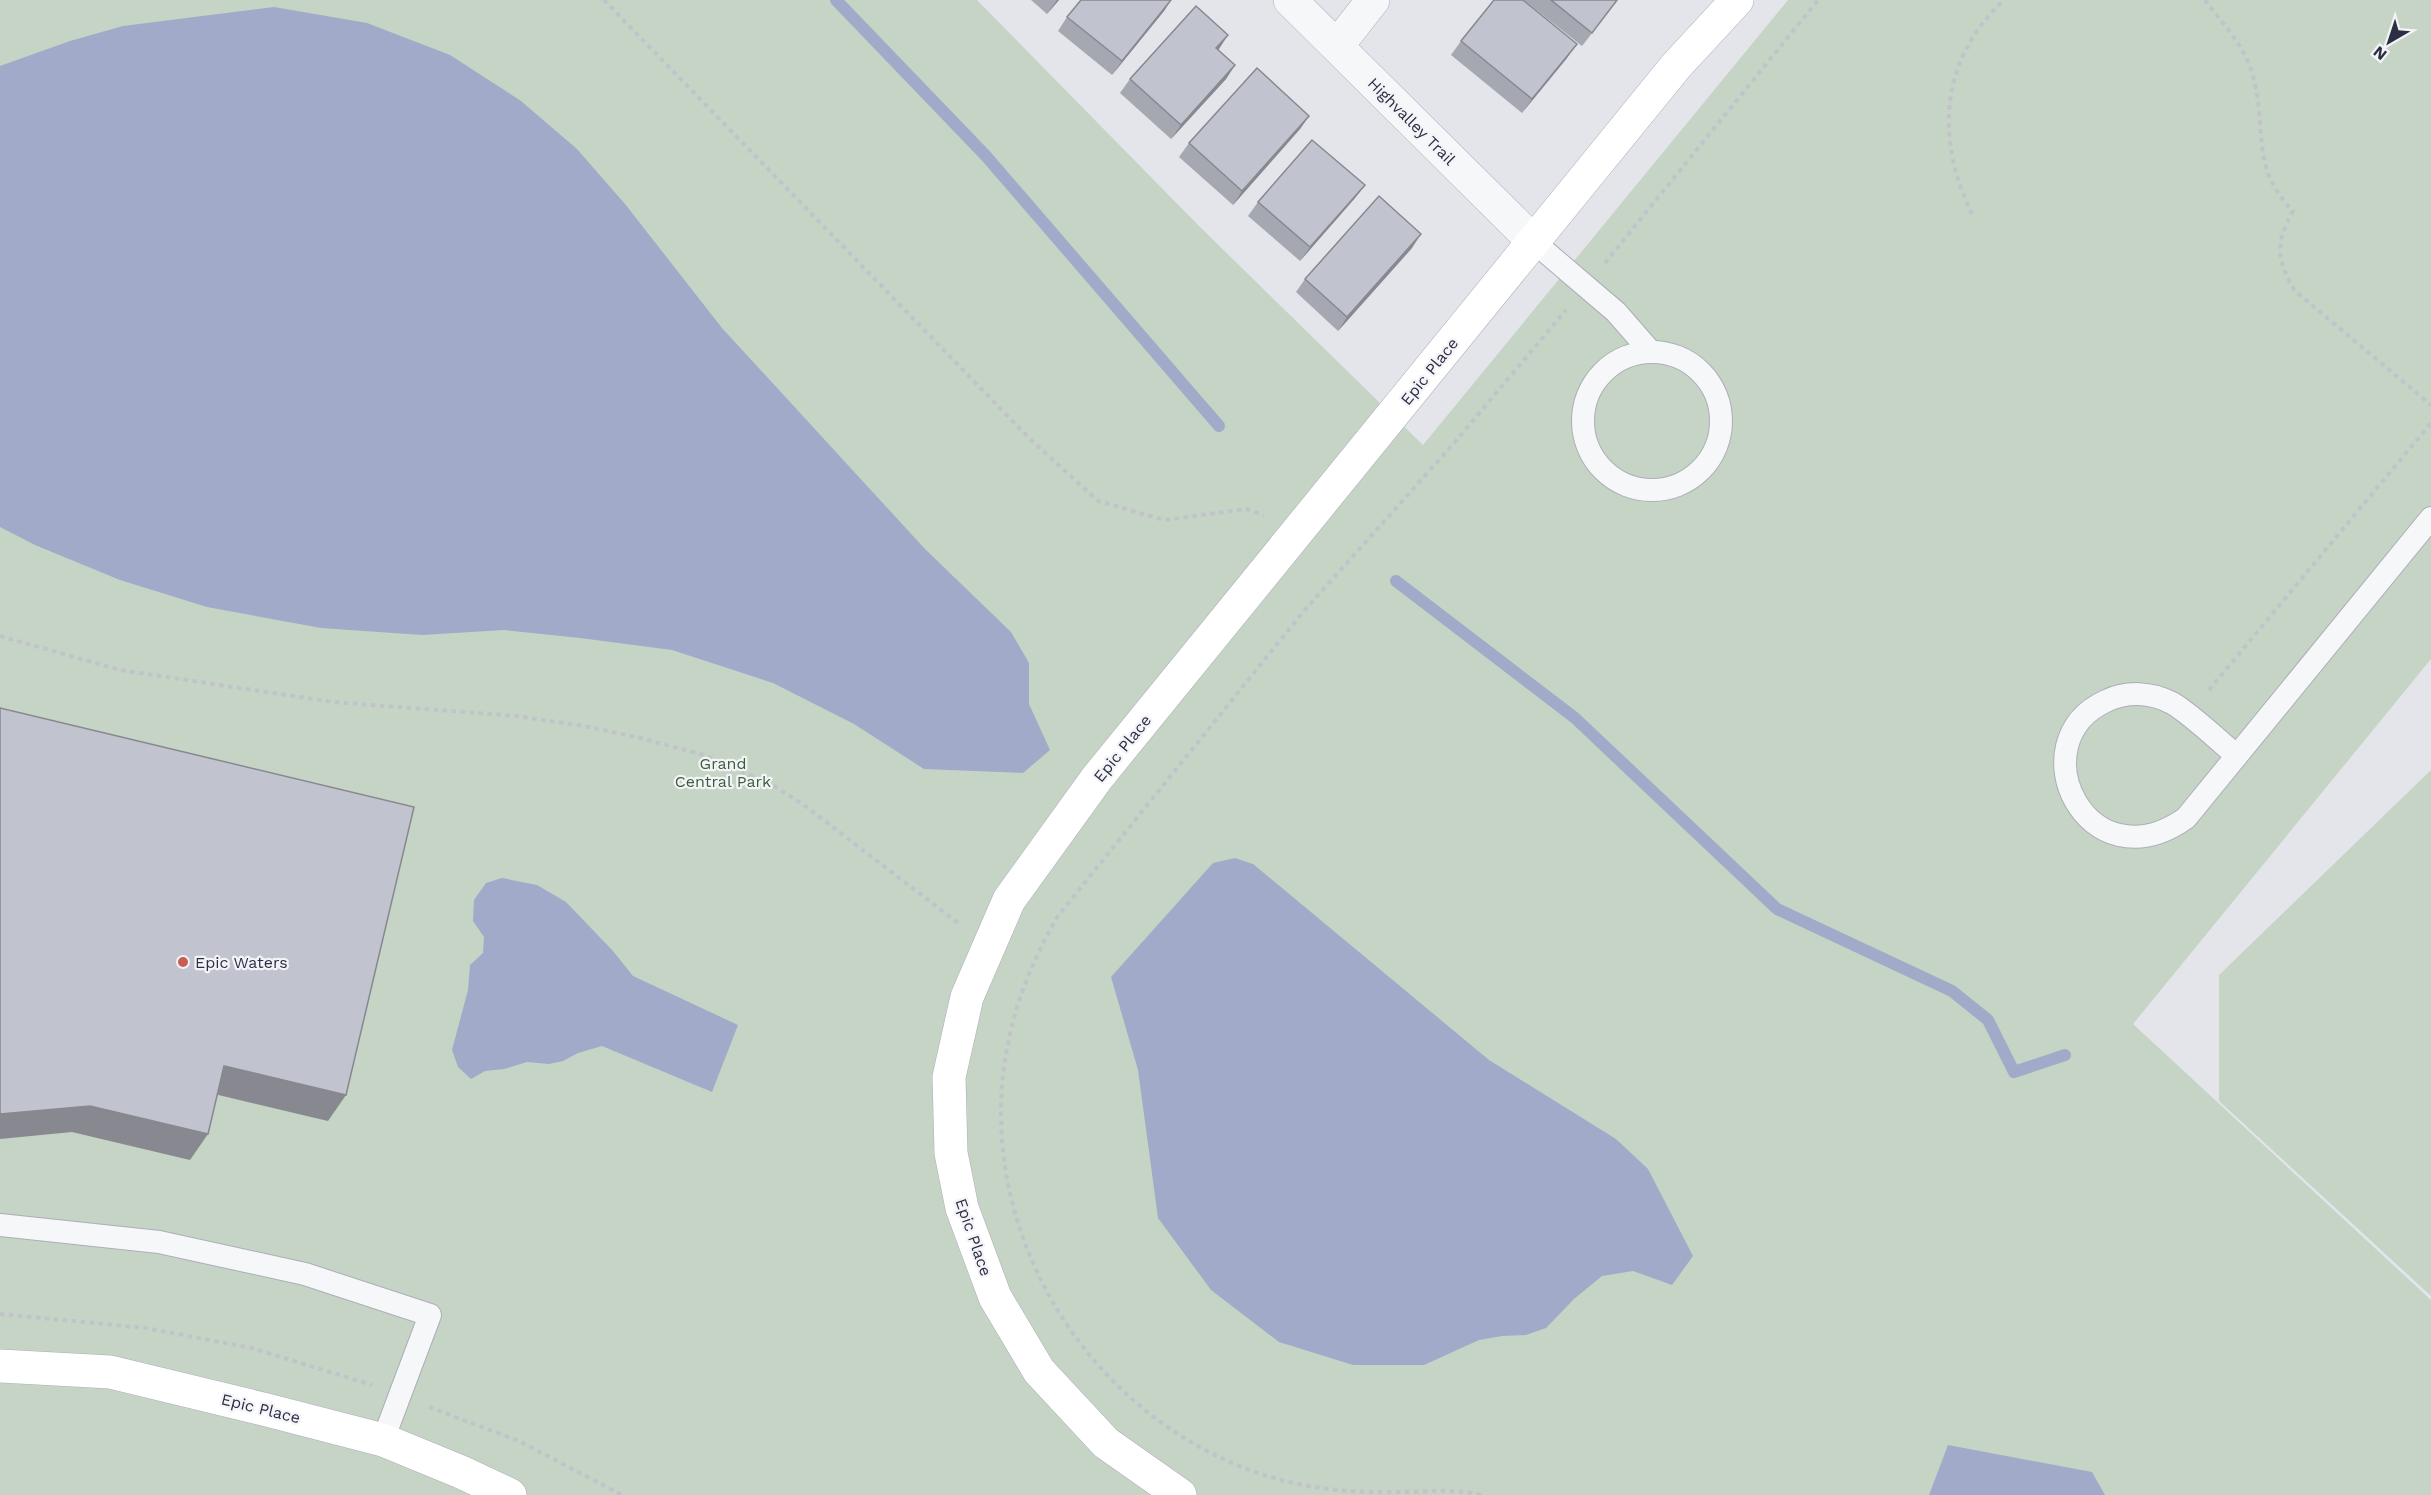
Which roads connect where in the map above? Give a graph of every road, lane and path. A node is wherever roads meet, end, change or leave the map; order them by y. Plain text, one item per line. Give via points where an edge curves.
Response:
1 (604, 0) edge
2 (1290, 0) edge
3 (1373, 0) edge
4 (1715, 0) edge
5 (1737, 0) edge
6 (1818, 0) edge
7 (2004, 0) edge
8 (2205, 0) edge
9 (1337, 46) junction
10 (1676, 66) junction
11 (1972, 214) dead end
12 (1534, 242) junction
13 (1586, 286) junction
14 (1650, 351) junction
15 (2431, 405) edge
16 (2431, 423) edge
17 (2431, 518) edge
18 (1302, 527) junction
19 (0, 636) edge
20 (2188, 716) junction
21 (2236, 755) junction
22 (992, 941) junction
23 (0, 1225) edge
24 (0, 1314) edge
25 (0, 1366) edge
26 (400, 1395) junction
27 (383, 1440) junction
28 (510, 1495) edge
29 (622, 1495) edge
30 (1180, 1495) edge
31 (1481, 1495) edge

1 - 18 path via 1030,439 1098,501 1164,520 1246,509
2 - 9 street, Highvalley Trail
3 - 9 street
4 - 10 street, Epic Place
5 - 10 street, Epic Place
6 - 13 path
7 - 11 path via 1973,36 1959,64 1951,94 1951,156
8 - 15 path via 2239,43 2252,71 2261,107 2260,140 2265,167 2280,198 2293,211 2279,240 2285,274 2295,291
9 - 12 street, Highvalley Trail
10 - 12 street, Epic Place
12 - 13 lane
12 - 18 street, Epic Place
13 - 14 lane via 1616,312
13 - 31 path via 1455,442 1303,612 1057,917 1036,954 1021,995 1009,1036 1003,1078 1004,1164 1025,1247 1065,1325 1122,1392 1155,1420 1193,1443 1273,1478 1359,1493 1434,1489
14 - 14 lane via 1677,356 1700,369 1719,400 1722,417 1718,444 1705,467 1675,487 1658,490 1639,489 1606,473 1590,450 1583,424 1590,388 1601,373 1632,354
16 - 20 path
17 - 21 lane
18 - 22 street, Epic Place via 1097,778 1009,900
19 - 22 path via 120,670 333,702 516,716 640,738 704,755 774,786 804,805 945,914
20 - 21 lane
20 - 21 lane via 2173,704 2136,694 2117,696 2084,717 2073,732 2065,770 2069,790 2093,823 2110,833 2130,837 2170,830 2186,818
22 - 30 street, Epic Place via 967,997 949,1077 951,1153 962,1208 995,1297 1039,1371 1106,1443
23 - 26 lane via 159,1242 305,1274 430,1315
24 - 26 path via 146,1328 252,1348
25 - 27 street, Epic Place via 110,1372
26 - 27 lane
26 - 29 path via 519,1441
27 - 28 street, Epic Place

